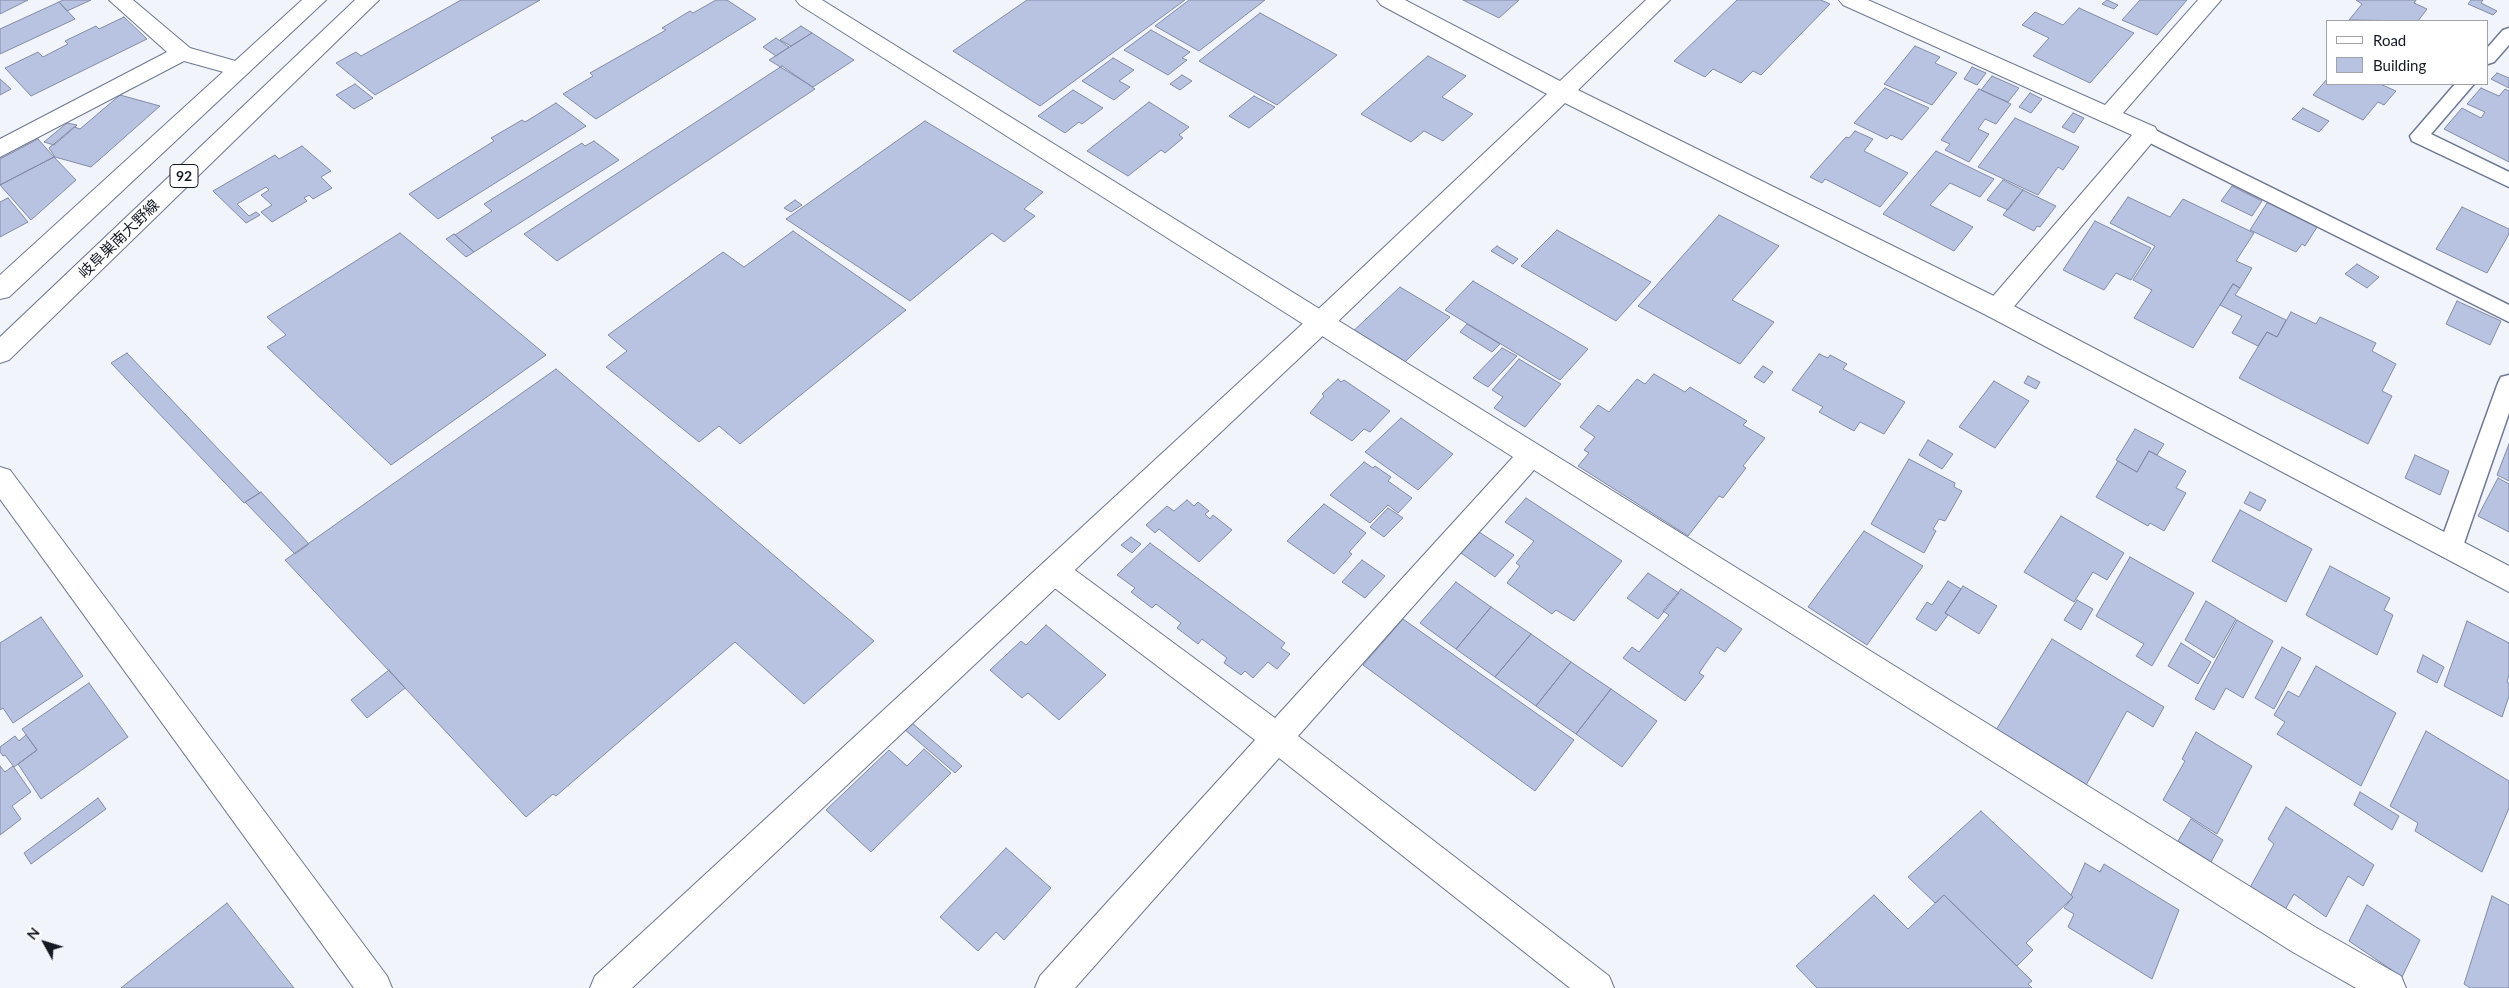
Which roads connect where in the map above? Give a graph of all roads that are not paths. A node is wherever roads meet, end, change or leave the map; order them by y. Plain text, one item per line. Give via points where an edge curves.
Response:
1 (120, 0) edge
2 (315, 0) edge
3 (368, 0) edge
4 (807, 0) edge
5 (1388, 0) edge
6 (1659, 0) edge
7 (1850, 0) edge
8 (2210, 0) edge
9 (2509, 34) edge
10 (182, 53) junction
11 (2489, 57) edge
12 (238, 69) junction
13 (2465, 85) edge
14 (1562, 92) junction
15 (2110, 114) junction
16 (2147, 133) junction
17 (0, 149) edge
18 (2509, 180) edge
19 (0, 290) edge
20 (1997, 309) junction
21 (2509, 314) edge
22 (1320, 323) junction
23 (0, 353) edge
24 (2509, 383) edge
25 (1531, 455) junction
26 (0, 478) edge
27 (2450, 549) junction
28 (1054, 571) junction
29 (2509, 580) edge
30 (1277, 738) junction
31 (375, 988) edge
32 (607, 988) edge
33 (1052, 988) edge
34 (1597, 988) edge
35 (2389, 988) edge

1 - 10 street
2 - 12 street
3 - 23 street, 岐阜巣南大野線 / 92
4 - 22 street
5 - 14 street
6 - 14 street
7 - 15 street
8 - 15 street
9 - 11 lane
10 - 12 street
10 - 17 street
12 - 19 street
13 - 18 lane via 2420,136
14 - 20 street
14 - 22 street
15 - 16 street
16 - 20 street
16 - 21 lane
20 - 27 street
22 - 25 street
22 - 28 street
24 - 27 lane
25 - 30 street
25 - 35 street via 2303,939
26 - 31 street
27 - 29 street
28 - 30 street
28 - 32 street
30 - 33 street
30 - 34 street

